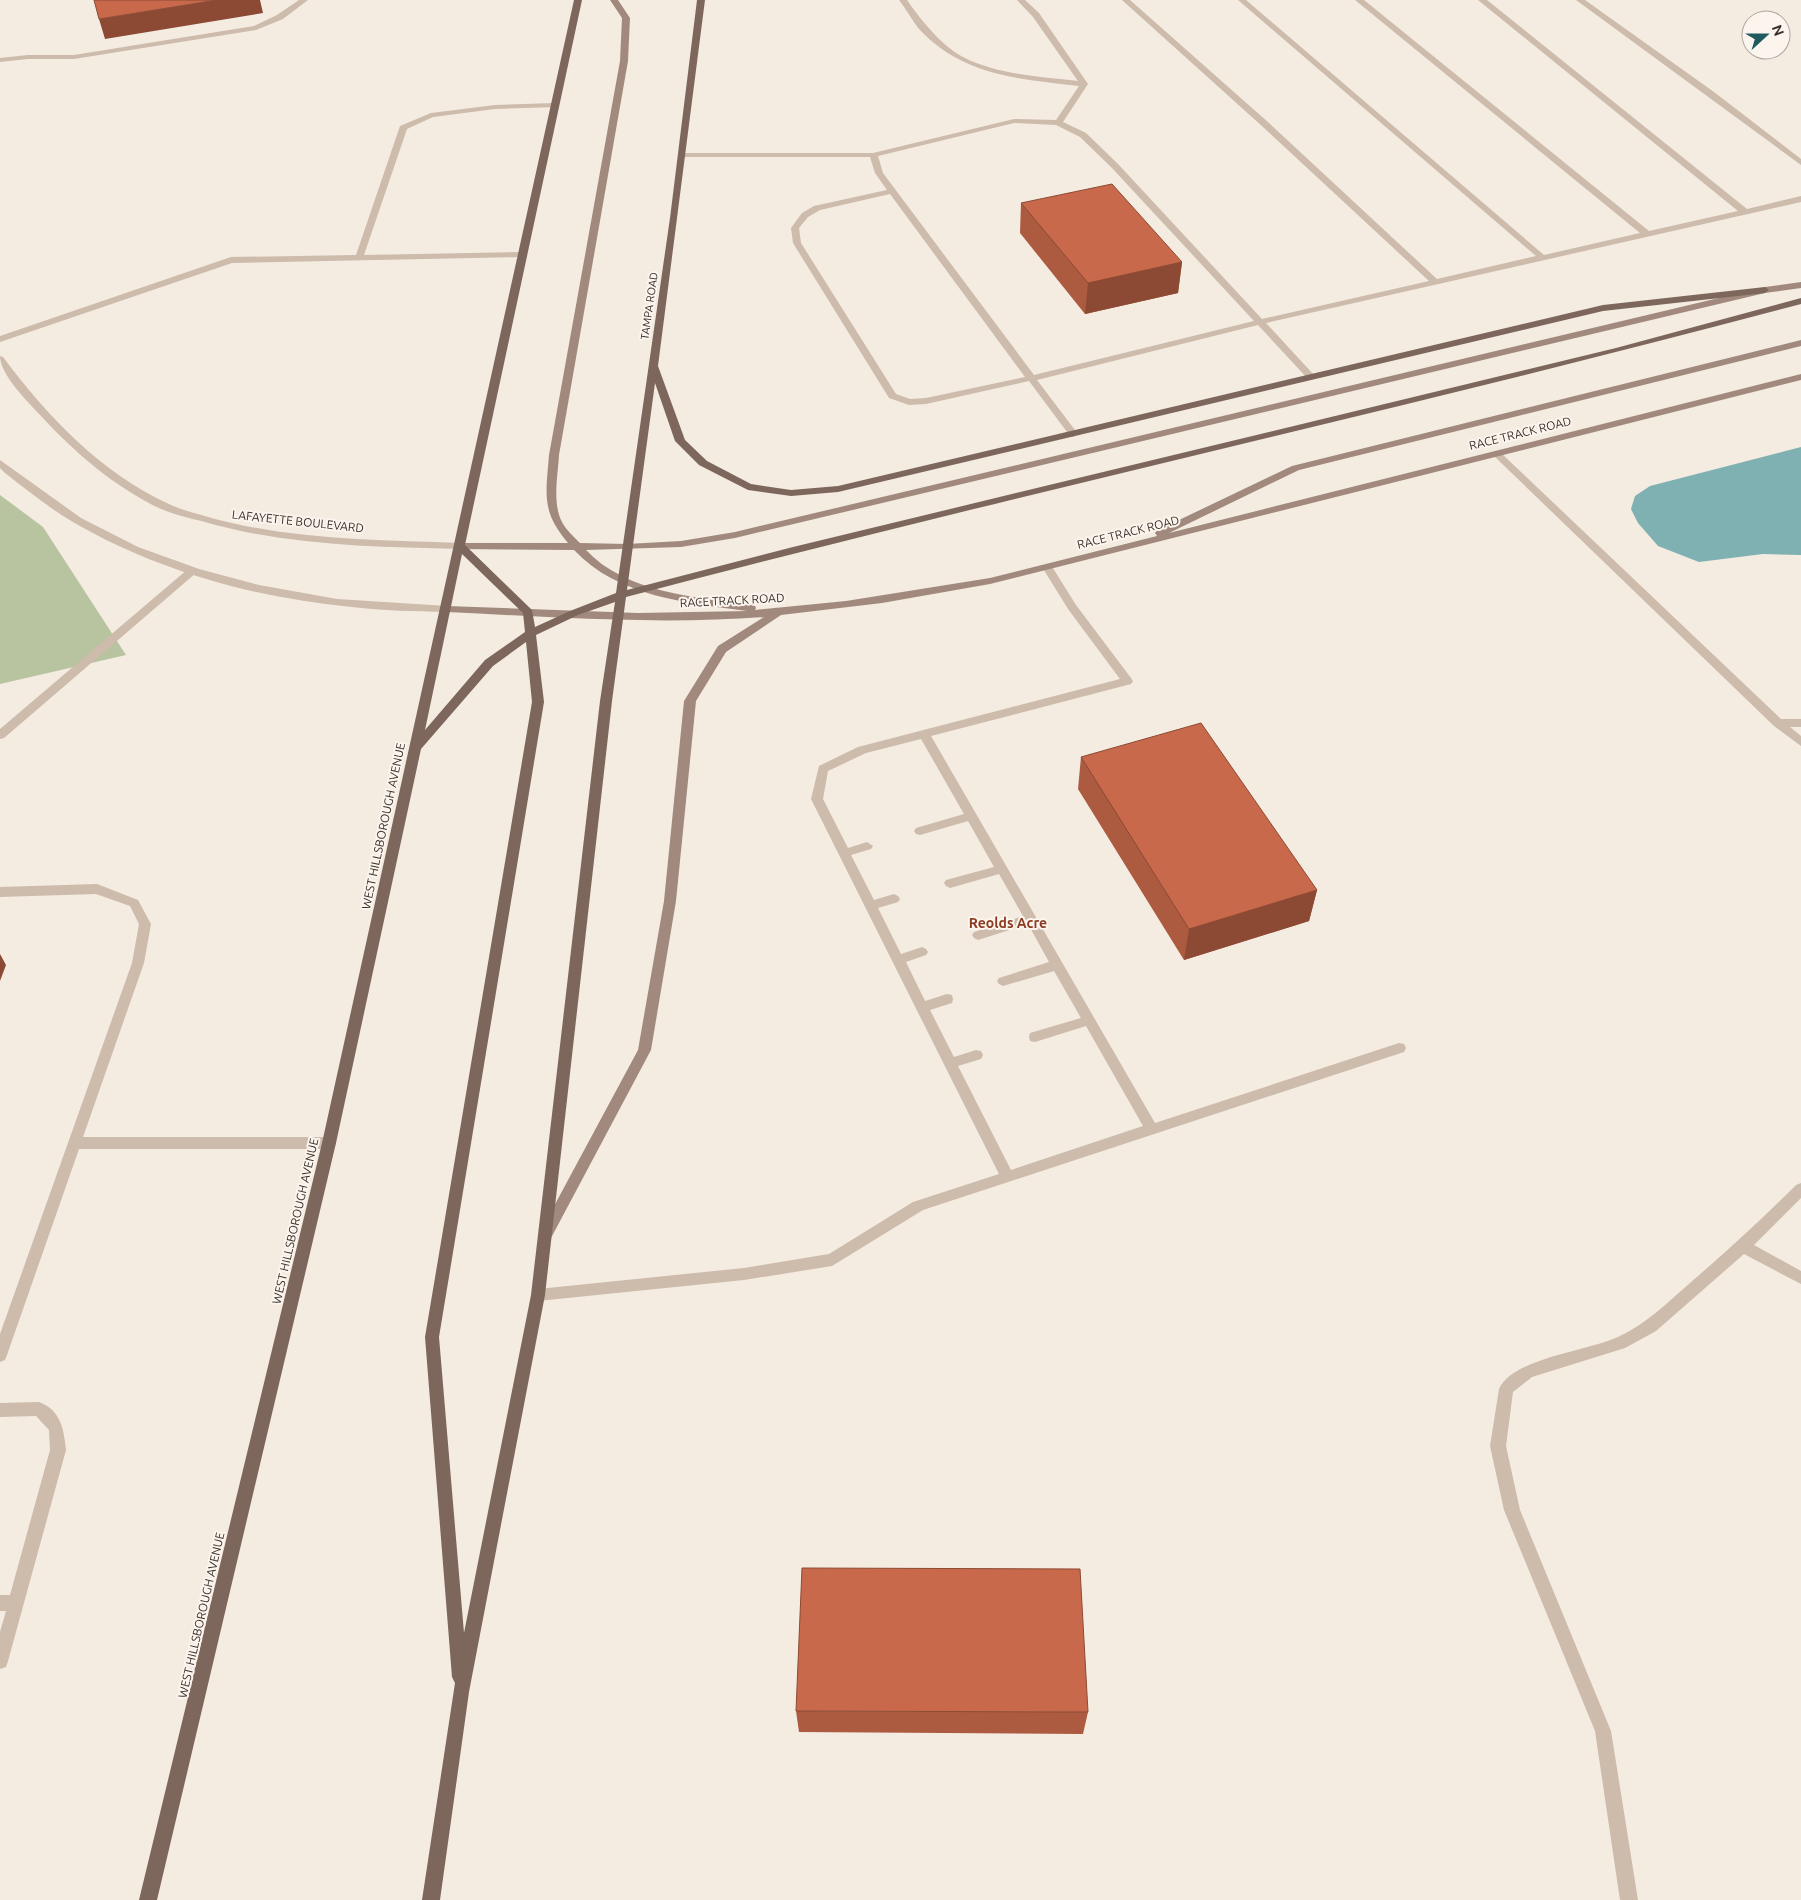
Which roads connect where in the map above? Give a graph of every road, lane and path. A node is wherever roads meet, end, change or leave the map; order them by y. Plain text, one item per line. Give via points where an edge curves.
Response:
1 (304, 0) edge
2 (578, 0) edge
3 (614, 0) edge
4 (701, 0) edge
5 (903, 0) edge
6 (1020, 0) edge
7 (1126, 0) edge
8 (1242, 0) edge
9 (1359, 0) edge
10 (1482, 0) edge
11 (1580, 0) edge
12 (0, 60) edge
13 (1084, 84) junction
14 (555, 105) junction
15 (1058, 123) junction
16 (682, 155) junction
17 (872, 156) junction
18 (1801, 163) edge
19 (892, 191) junction
20 (1801, 198) edge
21 (1744, 211) junction
22 (1647, 234) junction
23 (522, 255) junction
24 (1542, 257) junction
25 (359, 258) junction
26 (1435, 282) junction
27 (1801, 285) edge
28 (1765, 290) junction
29 (1801, 301) edge
30 (1259, 322) junction
31 (0, 339) edge
32 (1801, 343) edge
33 (0, 359) edge
34 (654, 365) junction
35 (4, 373) edge
36 (1311, 377) junction
37 (1801, 377) edge
38 (1032, 378) junction
39 (1073, 434) junction
40 (1497, 454) junction
41 (0, 463) edge
42 (1135, 545) junction
43 (460, 546) junction
44 (576, 547) junction
45 (628, 547) junction
46 (1046, 567) junction
47 (192, 571) junction
48 (623, 581) junction
49 (645, 589) junction
50 (622, 595) junction
51 (447, 609) junction
52 (528, 612) junction
53 (778, 612) junction
54 (574, 614) junction
55 (619, 615) junction
56 (530, 634) junction
57 (1801, 722) edge
58 (1778, 723) junction
59 (924, 734) junction
60 (0, 736) edge
61 (1801, 742) edge
62 (416, 746) junction
63 (971, 816) junction
64 (920, 832) dead end
65 (867, 846) dead end
66 (845, 853) junction
67 (1002, 869) junction
68 (950, 883) dead end
69 (0, 892) edge
70 (894, 898) dead end
71 (870, 904) junction
72 (1030, 919) junction
73 (978, 935) dead end
74 (922, 952) dead end
75 (898, 960) junction
76 (1057, 965) junction
77 (1003, 981) dead end
78 (947, 999) dead end
79 (923, 1007) junction
80 (1090, 1020) junction
81 (1036, 1037) dead end
82 (1399, 1048) dead end
83 (976, 1055) dead end
84 (949, 1064) junction
85 (1152, 1129) junction
86 (75, 1143) junction
87 (329, 1143) junction
88 (1007, 1176) junction
89 (1801, 1189) edge
90 (544, 1239) junction
91 (1743, 1246) junction
92 (1801, 1278) edge
93 (538, 1295) junction
94 (0, 1355) edge
95 (0, 1410) edge
96 (8, 1603) edge
97 (0, 1661) edge
98 (461, 1692) junction
99 (148, 1900) edge
100 (431, 1900) edge
101 (1629, 1900) edge

1 - 12 street via 256,28 74,57
2 - 14 main road
3 - 44 main road via 626,18 624,60 554,455 552,492 556,520
4 - 16 main road, TAMPA ROAD
5 - 13 street via 922,27 959,58 1007,75
6 - 13 street via 1036,16
7 - 26 street
8 - 24 street
9 - 22 street
10 - 21 street
11 - 18 street
13 - 15 street
14 - 23 main road
14 - 25 street via 495,107 431,115 404,128
15 - 17 street via 1014,121
15 - 30 street via 1083,135 1115,166
16 - 17 street
16 - 34 main road, TAMPA ROAD
17 - 19 street
19 - 38 street
19 - 38 street via 817,208 805,215 795,228 797,243 892,396 909,402 926,401
20 - 21 street
21 - 22 street
22 - 24 street
23 - 25 street
23 - 43 main road
24 - 26 street
25 - 31 street via 231,260
26 - 30 street
27 - 28 main road
28 - 36 main road via 1604,308
28 - 45 main road via 777,526 681,544
29 - 49 main road via 1618,350 793,550
30 - 36 street
30 - 38 street
32 - 42 main road via 1296,468
33 - 35 street, LAFAYETTE BOULEVARD
34 - 39 main road via 680,441 702,463 748,487 791,493 838,489
34 - 45 main road, TAMPA ROAD
35 - 43 street, LAFAYETTE BOULEVARD via 54,426 99,466 162,505 221,525 294,536
36 - 39 main road
37 - 40 main road, RACE TRACK ROAD
38 - 39 street
40 - 42 main road, RACE TRACK ROAD
40 - 58 street
41 - 47 street via 76,520 136,550
42 - 46 main road, RACE TRACK ROAD
43 - 44 main road
43 - 51 main road, WEST HILLSBOROUGH AVENUE
43 - 52 main road
44 - 45 main road
44 - 48 main road via 595,566
45 - 48 main road, TAMPA ROAD
46 - 53 main road, RACE TRACK ROAD via 990,581 913,594
46 - 59 street via 1127,681
47 - 51 street via 322,601
47 - 60 street
48 - 49 main road
48 - 50 main road, TAMPA ROAD
49 - 50 main road
49 - 53 main road
50 - 54 main road
50 - 55 main road, TAMPA ROAD
51 - 52 main road, RACE TRACK ROAD
51 - 62 main road, WEST HILLSBOROUGH AVENUE
52 - 54 main road, RACE TRACK ROAD
52 - 56 main road
53 - 55 main road, RACE TRACK ROAD via 700,617
53 - 90 main road via 722,649 690,701 670,901 644,1050
54 - 55 main road, RACE TRACK ROAD
54 - 56 main road
55 - 90 main road via 606,701
56 - 62 main road via 489,664
56 - 98 main road via 538,702 432,1337
57 - 58 street
58 - 61 street
59 - 63 street
59 - 66 street via 862,750 823,769 817,798
62 - 87 main road, WEST HILLSBOROUGH AVENUE
63 - 64 street
63 - 67 street
65 - 66 street
66 - 71 street
67 - 68 street
67 - 72 street
69 - 86 street via 97,889 134,903 146,924 138,963
70 - 71 street
71 - 75 street
72 - 73 street
72 - 76 street
74 - 75 street
75 - 79 street
76 - 77 street
76 - 80 street
78 - 79 street
79 - 84 street
80 - 81 street
80 - 85 street
82 - 85 street
83 - 84 street
84 - 88 street
85 - 88 street
86 - 87 street
86 - 94 street
87 - 99 main road, WEST HILLSBOROUGH AVENUE
88 - 93 street via 918,1206 832,1260 744,1274
89 - 91 street
90 - 93 main road
91 - 92 street
91 - 101 street via 1651,1326 1620,1342 1527,1372 1506,1389 1498,1446 1512,1510 1603,1731
93 - 98 main road
95 - 96 street via 40,1409 56,1427 58,1450
96 - 97 street
98 - 100 main road

